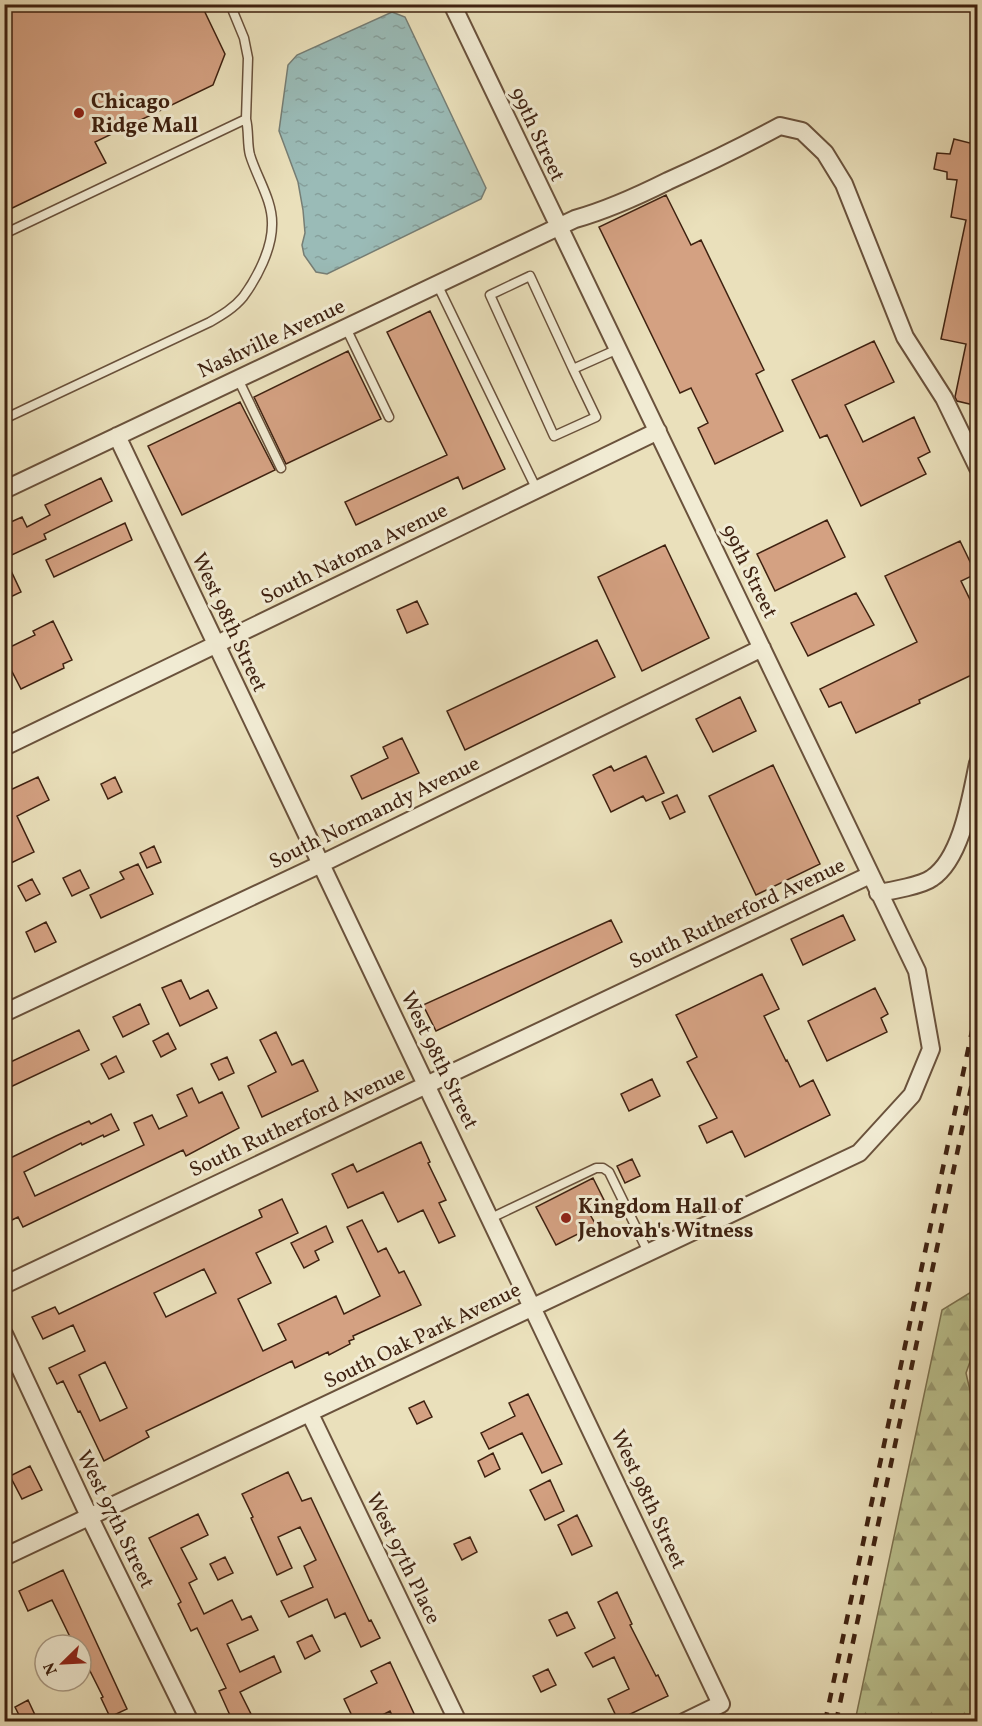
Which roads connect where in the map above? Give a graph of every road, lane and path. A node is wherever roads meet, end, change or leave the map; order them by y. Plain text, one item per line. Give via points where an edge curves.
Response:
1 (230, 4) edge
2 (452, 4) edge
3 (246, 119) junction
4 (558, 227) junction
5 (4, 234) edge
6 (437, 284) junction
7 (346, 328) junction
8 (618, 349) junction
9 (573, 369) junction
10 (238, 379) junction
11 (389, 417) dead end
12 (4, 419) edge
13 (658, 431) junction
14 (117, 436) junction
15 (281, 468) dead end
16 (978, 468) edge
17 (4, 490) edge
18 (537, 490) junction
19 (215, 645) junction
20 (762, 648) junction
21 (4, 747) edge
22 (978, 763) edge
23 (321, 864) junction
24 (870, 875) junction
25 (878, 893) junction
26 (4, 1012) edge
27 (427, 1084) junction
28 (859, 1153) joint
29 (491, 1218) junction
30 (648, 1252) junction
31 (4, 1285) edge
32 (533, 1306) junction
33 (4, 1334) edge
34 (310, 1414) junction
35 (89, 1516) junction
36 (4, 1557) edge
37 (190, 1722) edge
38 (458, 1722) edge
39 (684, 1722) edge

1 - 3 lane via 248,58
2 - 4 street, 99th Street
3 - 5 lane
3 - 12 lane via 250,153 273,224 264,257 242,298 210,322
4 - 6 street, Nashville Avenue
4 - 8 street, 99th Street
4 - 16 street, Nashville Avenue via 649,190 780,126 802,131 825,153 844,184 905,337 944,398
6 - 7 street, Nashville Avenue
6 - 18 lane
7 - 10 street, Nashville Avenue
7 - 11 lane
8 - 9 lane
8 - 13 street, 99th Street
9 - 9 lane via 596,417 554,436 490,294 530,276
10 - 14 street, Nashville Avenue
10 - 15 lane
13 - 18 street, South Natoma Avenue
13 - 20 street, 99th Street
14 - 17 street, Nashville Avenue
14 - 19 street, West 98th Street
18 - 19 street, South Natoma Avenue
19 - 21 street, South Natoma Avenue
19 - 23 street, West 98th Street
20 - 23 street, South Normandy Avenue
20 - 24 street, 99th Street
22 - 25 street via 966,821 948,862 932,879
23 - 26 street, South Normandy Avenue
23 - 27 street, West 98th Street
24 - 25 street, 99th Street
24 - 27 street, South Rutherford Avenue
25 - 28 street, 99th Street via 917,971 931,1049 912,1095
27 - 29 street, West 98th Street
27 - 31 street, South Rutherford Avenue
28 - 30 street, South Oak Park Avenue
29 - 30 lane via 603,1168 609,1172
29 - 32 street, West 98th Street
30 - 32 street, South Oak Park Avenue
32 - 34 street, South Oak Park Avenue
32 - 39 street, West 98th Street via 721,1704
33 - 35 street, West 97th Street
34 - 35 street, South Oak Park Avenue
34 - 38 street, West 97th Place
35 - 36 street, South Oak Park Avenue
35 - 37 street, West 97th Street

